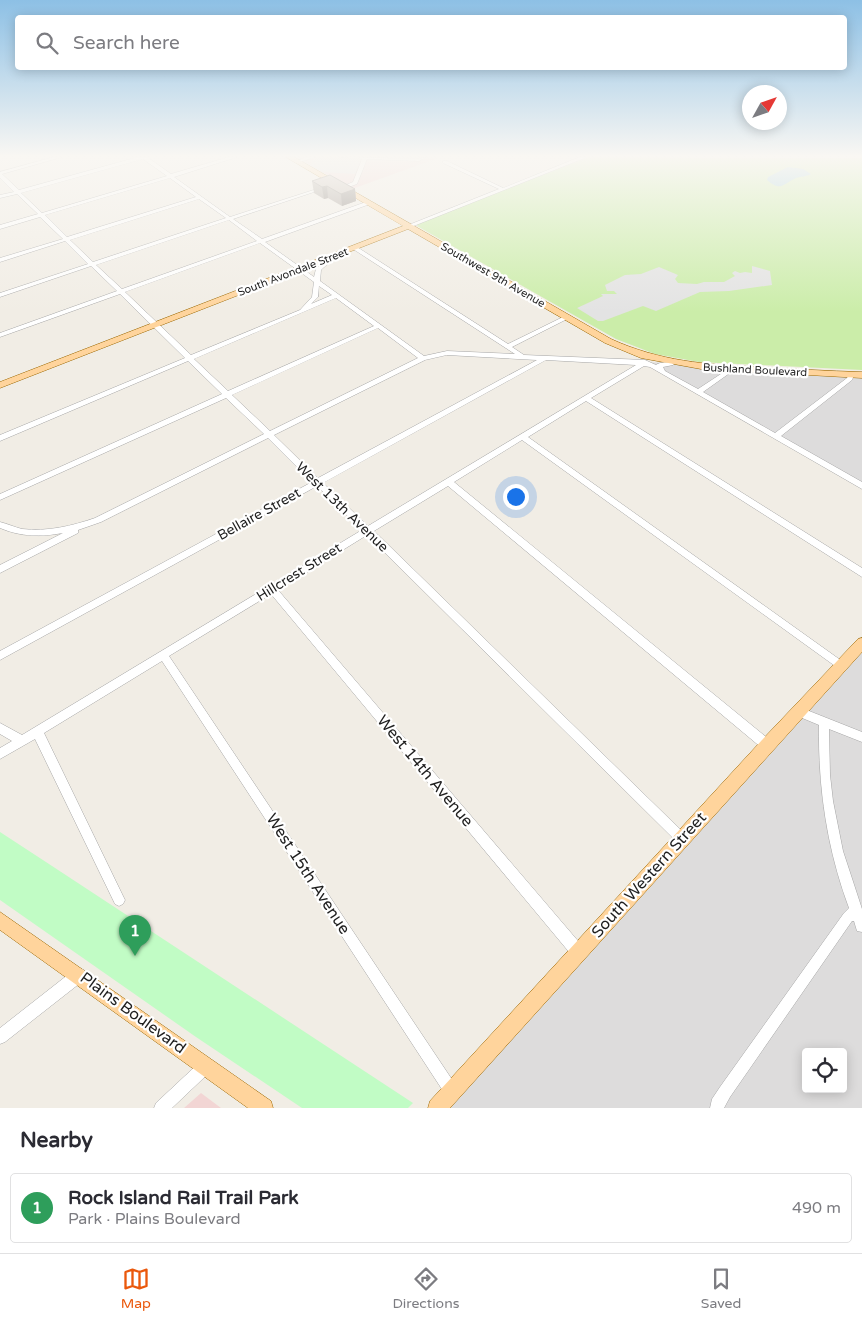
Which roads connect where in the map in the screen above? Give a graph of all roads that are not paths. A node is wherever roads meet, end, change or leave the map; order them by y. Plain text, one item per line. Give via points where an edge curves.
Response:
1 (34, 209) edge
2 (62, 209) edge
3 (165, 209) edge
4 (215, 209) edge
5 (259, 209) edge
6 (352, 209) edge
7 (378, 209) edge
8 (454, 209) edge
9 (41, 215) junction
10 (229, 219) junction
11 (409, 226) junction
12 (0, 227) edge
13 (66, 239) junction
14 (261, 242) junction
15 (355, 248) junction
16 (333, 256) junction
17 (0, 260) edge
18 (93, 264) junction
19 (300, 270) junction
20 (316, 281) junction
21 (121, 292) junction
22 (0, 295) edge
23 (336, 296) junction
24 (302, 311) junction
25 (566, 317) junction
26 (154, 325) junction
27 (378, 326) junction
28 (0, 335) edge
29 (508, 348) junction
30 (633, 354) junction
31 (523, 357) junction
32 (188, 358) junction
33 (423, 358) junction
34 (545, 358) junction
35 (624, 361) junction
36 (647, 362) junction
37 (671, 364) junction
38 (732, 369) junction
39 (662, 371) junction
40 (851, 375) junction
41 (862, 375) edge
42 (0, 385) edge
43 (699, 392) junction
44 (226, 395) junction
45 (587, 398) junction
46 (1, 436) edge
47 (268, 436) junction
48 (776, 436) junction
49 (523, 437) junction
50 (0, 445) edge
51 (316, 482) junction
52 (449, 482) junction
53 (861, 484) edge
54 (0, 497) edge
55 (98, 520) junction
56 (0, 525) edge
57 (367, 530) junction
58 (0, 569) edge
59 (862, 574) edge
60 (272, 589) junction
61 (862, 643) edge
62 (163, 655) junction
63 (0, 656) edge
64 (842, 667) junction
65 (799, 712) junction
66 (824, 722) junction
67 (0, 728) edge
68 (37, 731) junction
69 (862, 737) edge
70 (22, 741) junction
71 (767, 745) junction
72 (0, 754) edge
73 (682, 839) junction
74 (119, 900) dead end
75 (856, 911) junction
76 (0, 920) edge
77 (862, 926) edge
78 (579, 953) junction
79 (80, 975) junction
80 (0, 1037) edge
81 (206, 1066) junction
82 (452, 1092) junction
83 (714, 1107) edge
84 (160, 1108) edge
85 (264, 1108) edge
86 (437, 1108) edge

1 - 9 street, West 13th Avenue
2 - 9 street
3 - 13 street
4 - 10 street
5 - 10 street
6 - 14 street
7 - 11 main road, Southwest 9th Avenue
8 - 11 street, South Avondale Street
9 - 12 street
9 - 13 street, West 13th Avenue
10 - 14 street
10 - 18 street
11 - 15 main road, South Avondale Street
11 - 25 main road, Southwest 9th Avenue
13 - 17 street
13 - 18 street, West 13th Avenue
14 - 19 street
14 - 21 street
15 - 16 main road, South Avondale Street
15 - 29 street
16 - 19 main road, South Avondale Street
16 - 20 street via 318,270
18 - 21 street, West 13th Avenue
18 - 22 street
19 - 20 street
19 - 26 main road, South Avondale Street
20 - 23 street
20 - 24 street via 315,296
21 - 26 street, West 13th Avenue
21 - 28 street
23 - 24 street
23 - 27 street
24 - 32 street
25 - 29 street
25 - 30 main road, Southwest 9th Avenue
26 - 32 street, West 13th Avenue
26 - 42 main road, South Avondale Street
27 - 33 street
27 - 44 street
29 - 31 street
30 - 35 street via 634,359
30 - 36 main road, Southwest 9th Avenue
31 - 33 street, Bushland Boulevard via 447,353
31 - 34 street, Bushland Boulevard
32 - 44 street, West 13th Avenue
32 - 46 street
33 - 47 street, Bushland Boulevard
34 - 35 street, Bushland Boulevard
34 - 51 street, Bellaire Street
35 - 36 street, Bushland Boulevard
36 - 37 main road, Bushland Boulevard
36 - 39 street, Southwest 9th Avenue
36 - 45 street, Hillcrest Street
37 - 38 main road, Bushland Boulevard
37 - 39 street via 659,365
38 - 40 main road, Bushland Boulevard
38 - 43 street
39 - 43 street, Southwest 9th Avenue
40 - 41 main road, Bushland Boulevard
40 - 48 street
43 - 48 street, Southwest 9th Avenue
44 - 47 street, West 13th Avenue
44 - 54 street
45 - 49 street, Hillcrest Street
45 - 59 street
46 - 50 street
47 - 51 street, West 13th Avenue
47 - 55 street, Bushland Boulevard
48 - 53 street, Southwest 9th Avenue
49 - 52 street, Hillcrest Street
49 - 64 street
51 - 57 street, West 13th Avenue
51 - 63 street, Bellaire Street
52 - 57 street, Hillcrest Street
52 - 71 street
55 - 56 street via 51,532 19,531
55 - 58 street
57 - 60 street, Hillcrest Street
57 - 73 street, West 13th Avenue
60 - 62 street, Hillcrest Street
60 - 78 street, West 14th Avenue
61 - 64 main road, South Western Street
62 - 68 street, Hillcrest Street
62 - 82 street, West 15th Avenue
64 - 65 main road, South Western Street
65 - 66 street
65 - 71 main road, South Western Street
66 - 69 street
66 - 75 street via 827,806
67 - 70 street
68 - 70 street, Hillcrest Street
68 - 74 street
70 - 72 street, Hillcrest Street
71 - 73 main road, South Western Street
73 - 78 main road, South Western Street
75 - 77 street
75 - 83 street via 848,917
76 - 79 main road, Plains Boulevard
78 - 82 main road, South Western Street
79 - 80 street
79 - 81 main road, Plains Boulevard
81 - 84 street
81 - 85 main road, Plains Boulevard
82 - 86 main road, South Western Street

